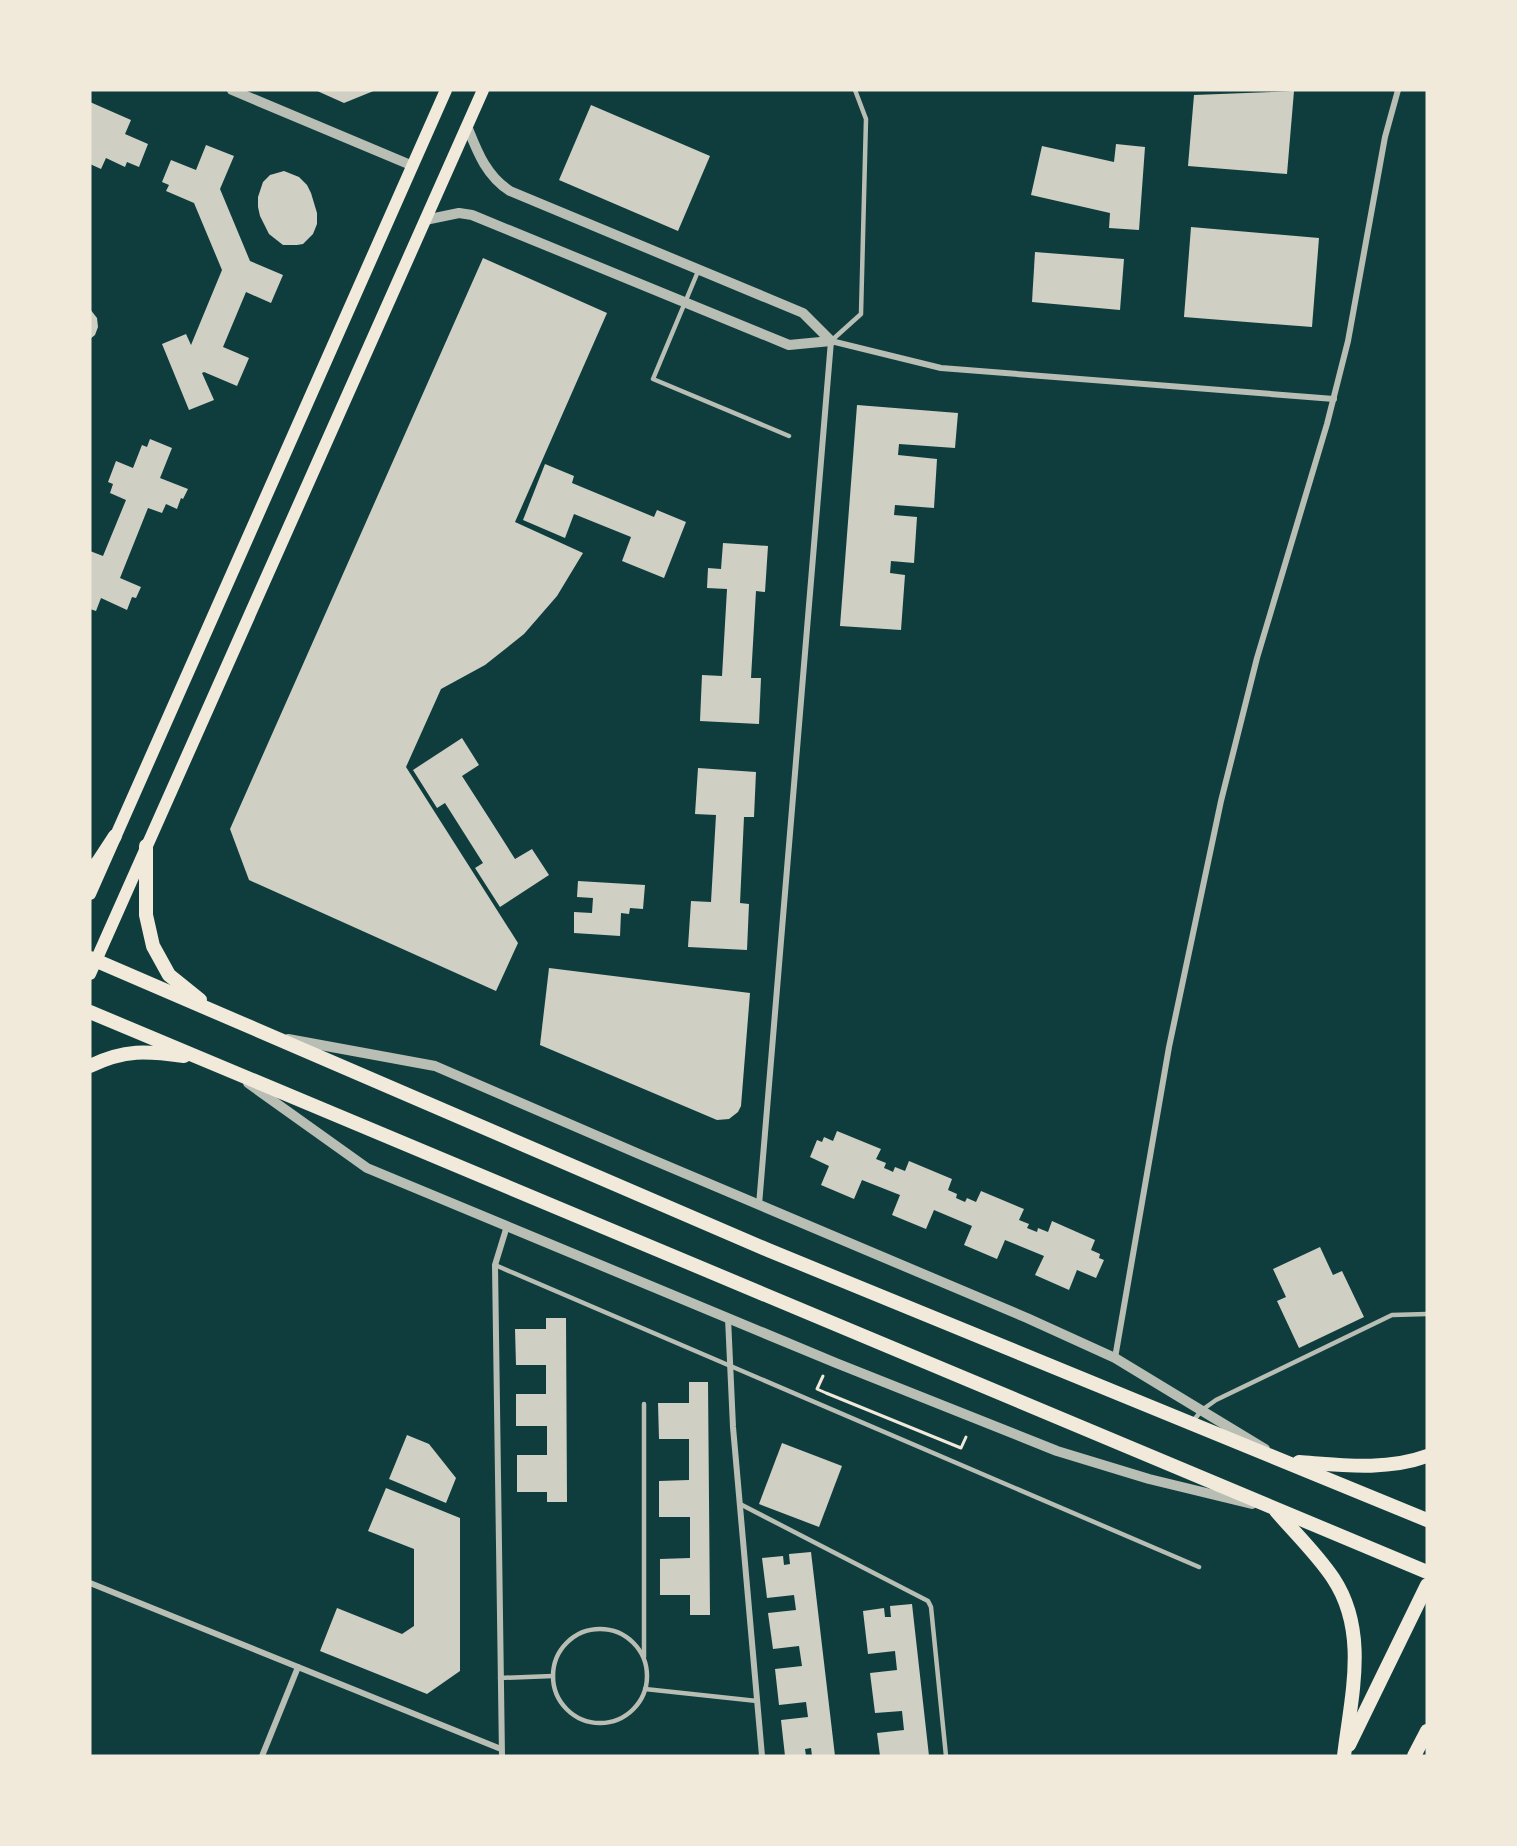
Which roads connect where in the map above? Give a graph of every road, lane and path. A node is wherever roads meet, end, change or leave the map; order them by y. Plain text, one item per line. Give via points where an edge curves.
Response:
1 (232, 90) edge
2 (446, 90) edge
3 (483, 90) edge
4 (855, 90) edge
5 (1398, 90) edge
6 (467, 126) junction
7 (413, 166) junction
8 (425, 220) junction
9 (699, 269) junction
10 (685, 302) junction
11 (831, 341) junction
12 (1334, 399) junction
13 (789, 436) dead end
14 (116, 836) junction
15 (146, 846) junction
16 (90, 870) edge
17 (90, 894) edge
18 (92, 964) edge
19 (213, 1011) junction
20 (90, 1012) edge
21 (270, 1036) junction
22 (203, 1059) junction
23 (90, 1065) edge
24 (233, 1072) junction
25 (759, 1205) junction
26 (507, 1226) junction
27 (495, 1265) junction
28 (1427, 1314) edge
29 (728, 1318) junction
30 (1115, 1358) junction
31 (730, 1366) junction
32 (823, 1376) dead end
33 (644, 1404) dead end
34 (1202, 1410) junction
35 (1192, 1423) junction
36 (966, 1437) dead end
37 (1427, 1456) edge
38 (1286, 1461) junction
39 (740, 1504) junction
40 (1275, 1509) junction
41 (1427, 1520) edge
42 (1199, 1567) dead end
43 (1427, 1572) edge
44 (90, 1583) edge
45 (1427, 1585) edge
46 (644, 1660) junction
47 (298, 1667) junction
48 (553, 1676) junction
49 (500, 1678) junction
50 (645, 1689) junction
51 (757, 1701) junction
52 (1427, 1731) edge
53 (501, 1752) edge
54 (262, 1756) edge
55 (762, 1756) edge
56 (946, 1756) edge
57 (1344, 1756) edge
58 (1414, 1756) edge

1 - 7 street
2 - 7 main road
3 - 6 main road
4 - 11 lane via 866,119 861,314
5 - 12 street via 1385,137
6 - 8 main road
6 - 9 street via 493,178 510,191
7 - 14 main road
8 - 10 street via 459,213 472,215
8 - 15 main road
9 - 10 lane
9 - 11 street via 803,313
10 - 11 street via 789,345
10 - 13 lane via 653,379
11 - 12 street via 941,368
11 - 25 street
12 - 30 street via 1257,658 1221,801 1169,1047
14 - 16 main road
14 - 17 main road
15 - 18 main road
15 - 19 main road via 146,915 153,946 170,975
18 - 19 main road
19 - 21 main road
20 - 22 main road
21 - 25 street via 435,1066
21 - 35 main road via 768,1250
22 - 23 main road via 129,1053
22 - 24 main road
24 - 26 street via 367,1168
24 - 40 main road
25 - 30 street
26 - 27 street
26 - 29 street
27 - 31 lane
27 - 49 street
28 - 34 lane via 1392,1315
29 - 31 street
29 - 40 street via 1057,1450 1149,1479
30 - 34 street
31 - 39 street
31 - 42 lane
32 - 36 path via 817,1389 826,1393 961,1448
33 - 46 lane
34 - 35 lane
34 - 38 street
35 - 38 main road
37 - 38 main road via 1378,1466
38 - 41 main road
39 - 51 street
39 - 56 lane via 928,1601
40 - 43 main road
40 - 57 main road via 1333,1578 1353,1625 1354,1680
44 - 47 street
45 - 57 main road
46 - 48 lane via 625,1636 609,1630 590,1630 563,1646
46 - 50 lane
47 - 53 street
47 - 54 street
48 - 49 lane
48 - 50 lane via 555,1692 566,1709 592,1723 625,1715 638,1704
49 - 53 street
50 - 51 lane
51 - 55 street
52 - 58 main road

